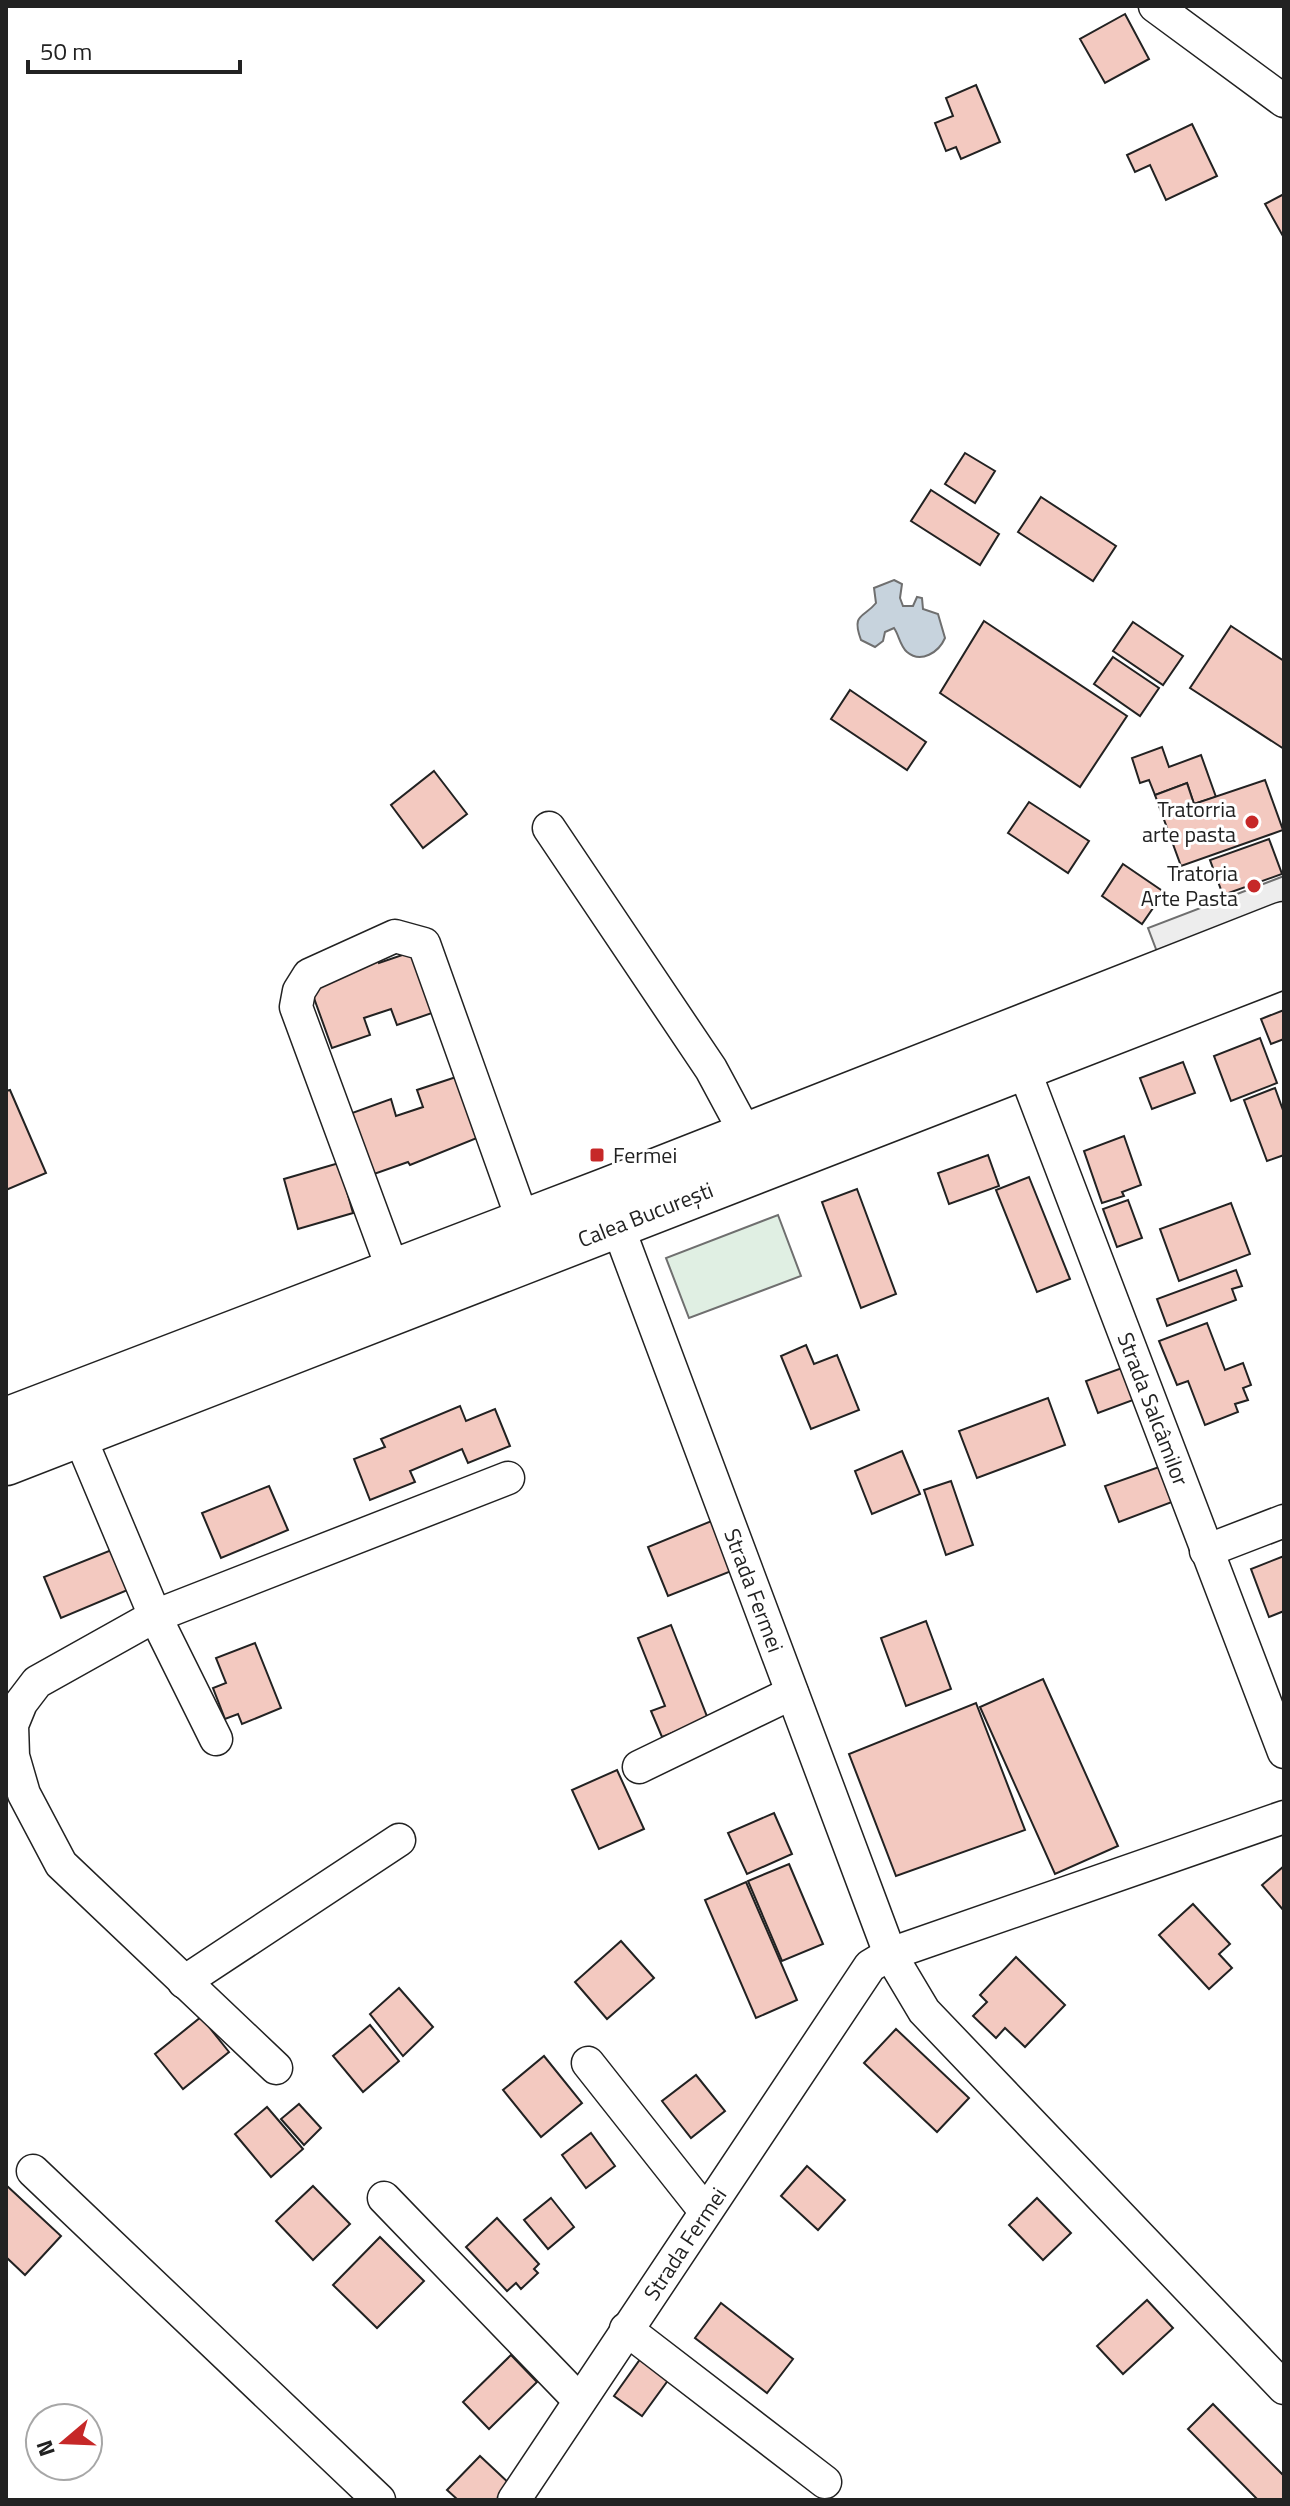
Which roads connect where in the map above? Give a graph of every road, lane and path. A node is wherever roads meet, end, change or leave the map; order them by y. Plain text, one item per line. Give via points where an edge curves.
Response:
1 (1155, 6) edge
2 (1284, 101) edge
3 (549, 828) dead end
4 (1284, 924) edge
5 (1284, 966) edge
6 (1023, 1067) junction
7 (746, 1134) junction
8 (523, 1221) junction
9 (618, 1227) junction
10 (393, 1270) junction
11 (6, 1420) edge
12 (79, 1435) junction
13 (6, 1463) edge
14 (508, 1478) dead end
15 (1284, 1521) edge
16 (1206, 1551) junction
17 (155, 1616) junction
18 (792, 1693) junction
19 (216, 1739) dead end
20 (1284, 1752) edge
21 (639, 1767) dead end
22 (1284, 1817) edge
23 (399, 1840) dead end
24 (890, 1954) junction
25 (184, 1982) junction
26 (588, 2063) dead end
27 (276, 2068) dead end
28 (33, 2171) dead end
29 (384, 2198) dead end
30 (705, 2211) junction
31 (626, 2329) junction
32 (1284, 2388) edge
33 (579, 2400) junction
34 (825, 2482) dead end
35 (379, 2500) edge
36 (514, 2500) edge

1 - 2 street
3 - 7 street via 711,1069
4 - 7 highway, Calea București
5 - 6 highway, Calea București
6 - 9 highway, Calea București
6 - 16 street, Strada Salcâmilor
7 - 8 highway, Calea București
8 - 10 highway, Calea București
8 - 10 street via 424,944 395,936 309,975 296,1007
9 - 12 highway, Calea București
9 - 18 street, Strada Fermei
10 - 11 highway, Calea București
12 - 13 highway, Calea București
12 - 17 street
14 - 17 street
15 - 16 street
16 - 20 street, Strada Salcâmilor
17 - 19 street
17 - 25 street via 37,1682 12,1725 13,1756 24,1794 61,1864
18 - 21 street
18 - 24 street, Strada Fermei
22 - 24 street
23 - 25 street
24 - 30 street, Strada Fermei via 870,1966
24 - 32 street, Strada Fermei via 924,2011
25 - 27 street
26 - 30 street
28 - 35 street
29 - 33 street
30 - 31 street, Strada Fermei
31 - 33 street, Strada Fermei
31 - 34 street
33 - 36 street, Strada Fermei

